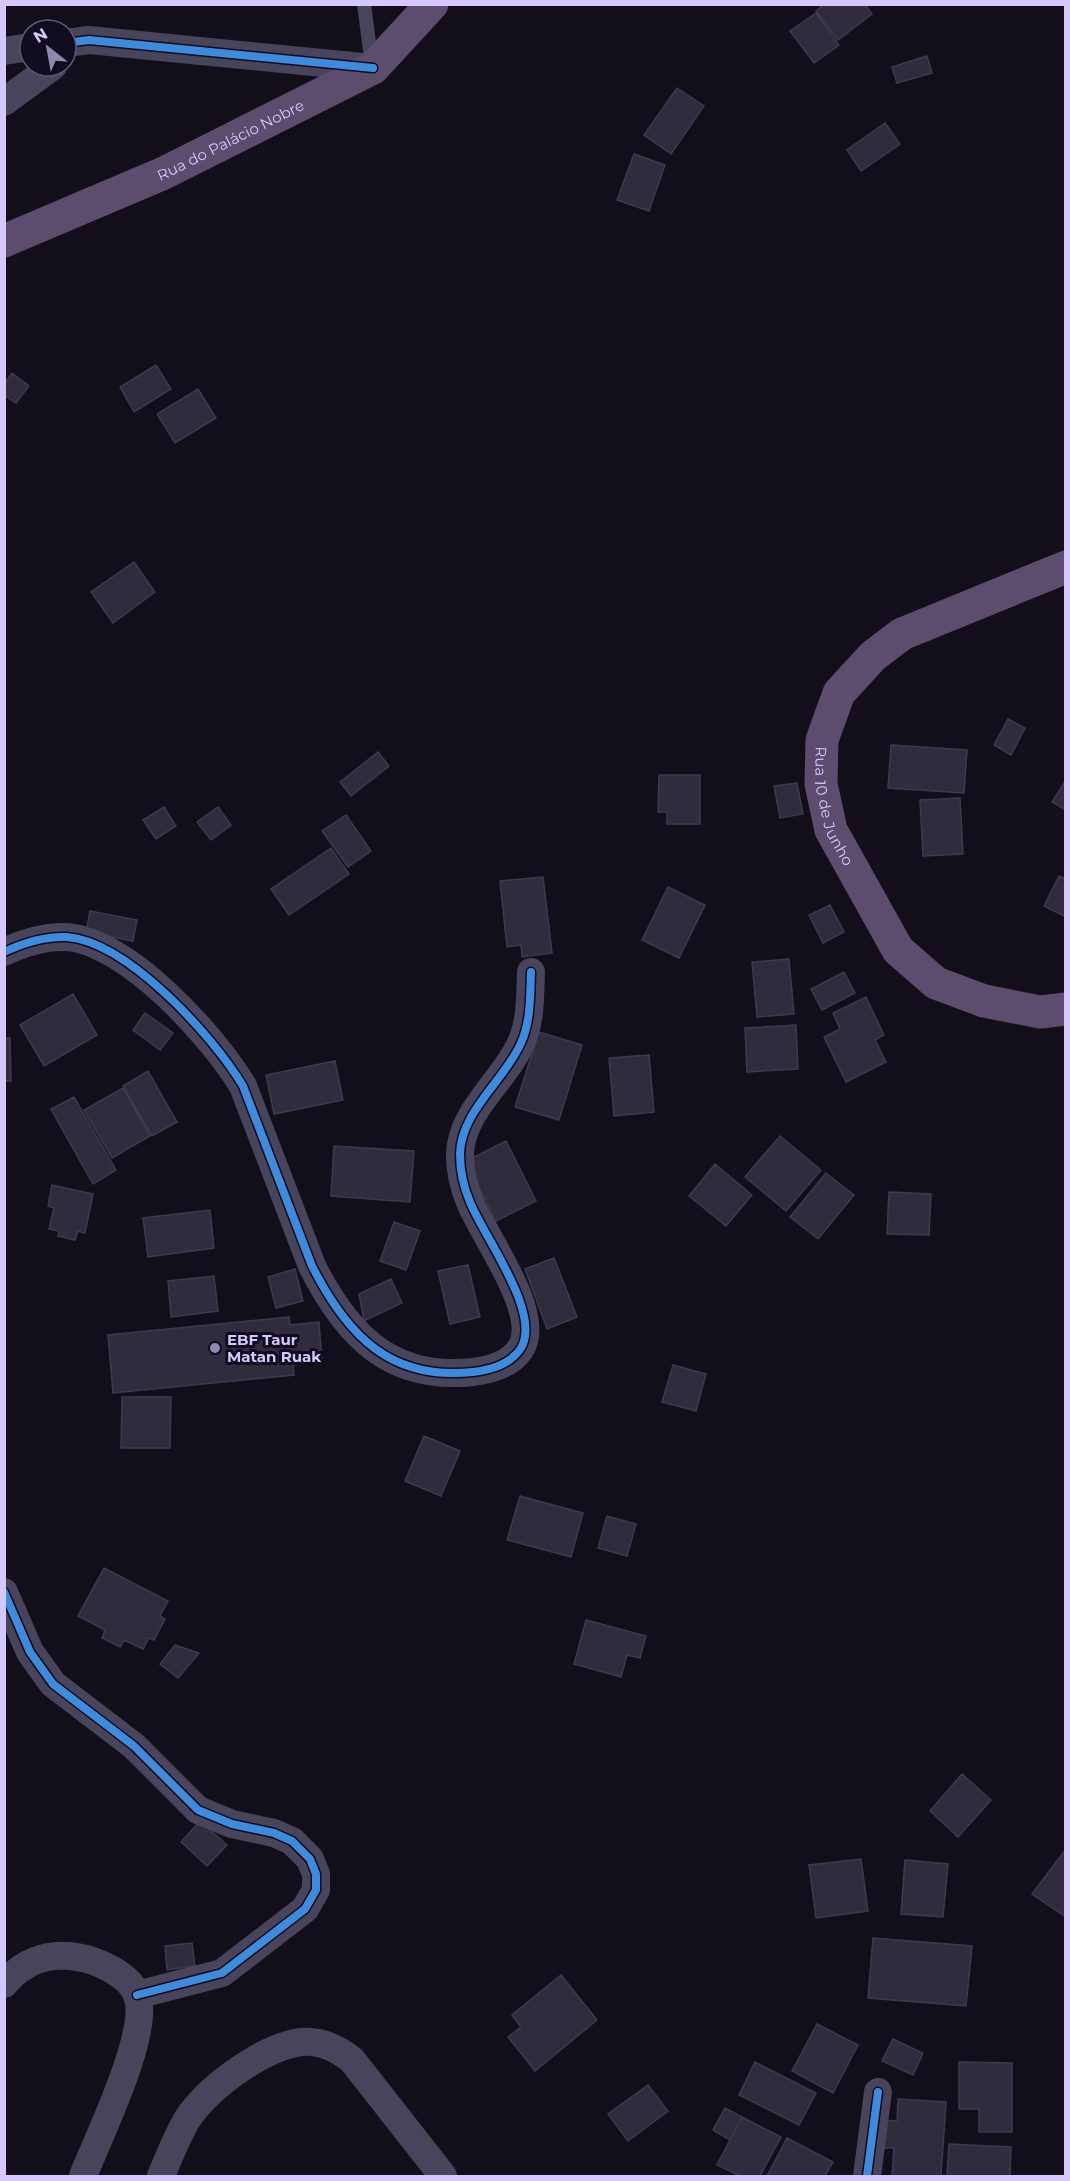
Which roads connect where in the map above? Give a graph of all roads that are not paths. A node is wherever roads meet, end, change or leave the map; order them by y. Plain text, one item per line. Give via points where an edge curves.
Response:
1 (364, 4) edge
2 (432, 4) edge
3 (78, 41) edge
4 (373, 68) junction
5 (37, 78) edge
6 (4, 102) edge
7 (4, 241) edge
8 (1065, 567) edge
9 (4, 952) edge
10 (531, 972) dead end
11 (1065, 1009) edge
12 (4, 1592) edge
13 (4, 1984) edge
14 (137, 1995) junction
15 (878, 2092) dead end
16 (83, 2176) edge
17 (161, 2176) edge
18 (443, 2176) edge
19 (867, 2176) edge

1 - 4 lane
2 - 4 main road, Rua do Palácio Nobre
3 - 4 street
4 - 7 main road, Rua do Palácio Nobre via 164,173
5 - 6 street
8 - 11 main road, Rua 10 de Junho via 903,634 873,656 839,693 822,740 821,784 831,830 898,950 936,983 984,1001 1040,1012
9 - 10 street via 35,940 68,937 95,946 153,982 189,1015 229,1062 243,1086 312,1266 352,1330 386,1357 408,1367 458,1373 496,1367 511,1360 521,1348 526,1332 516,1291 470,1202 460,1154 469,1122 522,1042
12 - 14 street via 30,1652 53,1684 134,1746 198,1810 292,1841 310,1859 316,1874 316,1890 305,1909 222,1973
13 - 14 street via 30,1962 63,1955 80,1957 112,1970
14 - 16 street via 140,2023 128,2065
15 - 19 street
17 - 18 street via 188,2118 215,2086 264,2056 301,2042 335,2047 351,2060

